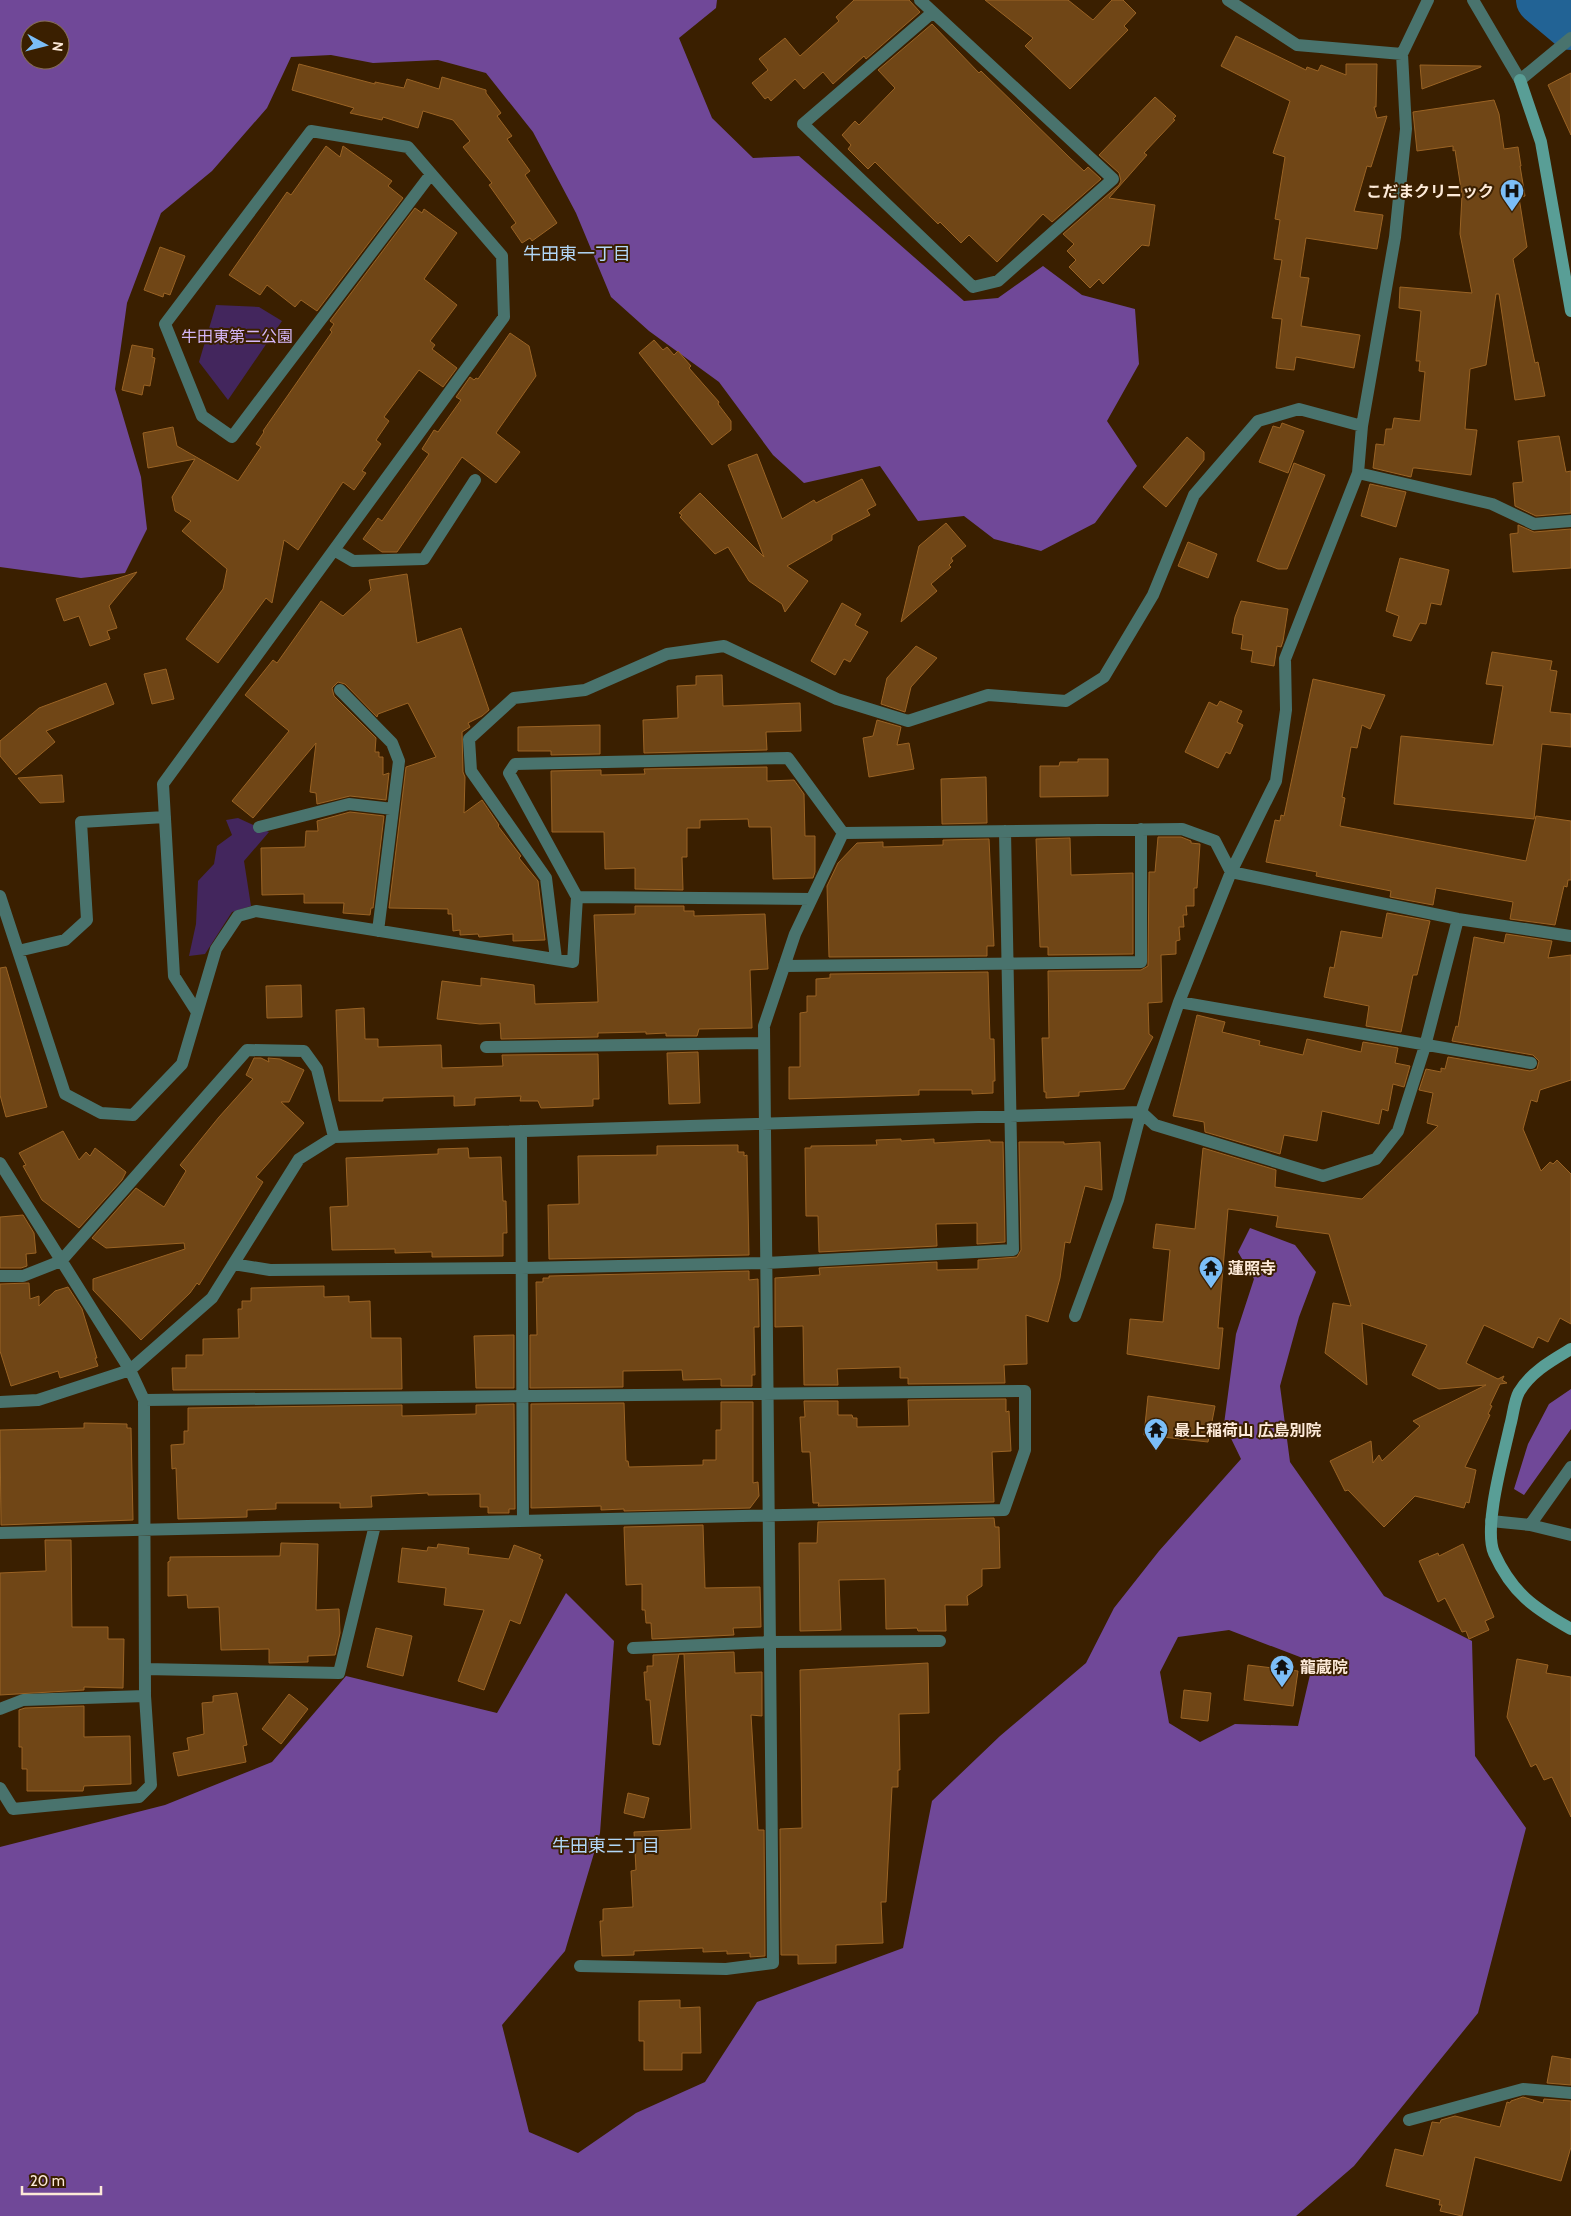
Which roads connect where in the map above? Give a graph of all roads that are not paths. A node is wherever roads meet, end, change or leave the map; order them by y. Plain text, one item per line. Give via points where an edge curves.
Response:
1 (920, 0) edge
2 (1228, 0) edge
3 (1428, 0) edge
4 (1473, 0) edge
5 (933, 12) junction
6 (1571, 38) edge
7 (1402, 54) junction
8 (1520, 80) junction
9 (431, 174) junction
10 (1571, 311) edge
11 (1362, 426) junction
12 (1358, 473) junction
13 (475, 480) dead end
14 (1571, 521) edge
15 (334, 550) junction
16 (340, 690) dead end
17 (393, 809) junction
18 (165, 817) junction
19 (259, 827) dead end
20 (1142, 829) junction
21 (1005, 831) junction
22 (843, 833) junction
23 (1231, 872) junction
24 (0, 896) edge
25 (577, 897) junction
26 (811, 899) junction
27 (1458, 919) junction
28 (378, 931) junction
29 (1571, 936) edge
30 (18, 951) junction
31 (556, 959) junction
32 (1007, 964) junction
33 (784, 966) junction
34 (1179, 1002) junction
35 (197, 1012) junction
36 (764, 1043) junction
37 (1425, 1046) junction
38 (486, 1047) dead end
39 (1531, 1063) dead end
40 (1141, 1112) junction
41 (1010, 1116) junction
42 (765, 1123) junction
43 (521, 1131) junction
44 (334, 1137) junction
45 (0, 1163) edge
46 (61, 1261) junction
47 (766, 1263) junction
48 (232, 1264) junction
49 (522, 1268) junction
50 (0, 1276) edge
51 (1075, 1316) dead end
52 (1571, 1349) edge
53 (130, 1370) junction
54 (768, 1393) junction
55 (523, 1396) junction
56 (144, 1400) junction
57 (0, 1402) edge
58 (1571, 1467) edge
59 (768, 1516) junction
60 (523, 1521) junction
61 (1491, 1521) junction
62 (375, 1525) junction
63 (1530, 1525) junction
64 (145, 1530) junction
65 (0, 1534) edge
66 (1571, 1535) edge
67 (1571, 1629) edge
68 (940, 1641) dead end
69 (770, 1642) junction
70 (633, 1648) dead end
71 (145, 1669) junction
72 (144, 1696) junction
73 (0, 1709) edge
74 (0, 1788) edge
75 (580, 1966) dead end
76 (1571, 2093) edge
77 (1409, 2120) dead end

1 - 5 street
2 - 7 street via 1298,45
3 - 7 street
4 - 8 street
5 - 5 street via 803,124 973,287 998,281 1113,179
6 - 8 street
7 - 11 street via 1406,129 1395,236
8 - 10 street via 1542,142
9 - 9 street via 408,147 311,131 165,324 202,416 232,437
9 - 15 street via 502,256 504,317
11 - 12 street
11 - 31 street via 1299,410 1258,421 1194,495 1153,595 1104,677 1066,701 988,695 908,721 837,699 724,646 667,654 585,690 514,698 469,739 471,771 546,878
12 - 14 street via 1492,504 1534,524
12 - 23 street via 1285,659 1286,710 1276,781
13 - 15 street via 424,559 353,561
15 - 18 street via 163,784
16 - 17 street via 392,743 399,761
17 - 19 street via 349,804
17 - 28 street
18 - 30 street via 81,822 87,920 65,940
18 - 35 street via 174,976
20 - 21 street
20 - 23 street via 1182,829 1215,841
20 - 32 street via 1141,962
21 - 22 street
21 - 32 street
22 - 25 street via 788,758 515,764 509,773
22 - 26 street
23 - 27 street
23 - 34 street
24 - 30 street
25 - 26 street
25 - 31 street via 573,962
26 - 33 street
27 - 29 street
27 - 37 street
28 - 31 street
28 - 35 street via 256,911 238,916 216,949
30 - 35 street via 65,1094 101,1113 133,1115 182,1064
32 - 33 street
32 - 41 street
33 - 36 street via 764,1026
34 - 37 street
34 - 40 street
36 - 38 street
36 - 42 street
37 - 39 street
37 - 40 street via 1398,1132 1376,1159 1322,1176 1156,1126
40 - 41 street
40 - 51 street via 1118,1200
41 - 42 street
41 - 47 street via 1013,1250
42 - 43 street
42 - 47 street
43 - 44 street
43 - 49 street
44 - 46 street via 317,1069 304,1051 247,1050
44 - 48 street via 299,1159
45 - 46 street
46 - 50 street via 23,1276
46 - 53 street
47 - 49 street
47 - 54 street
48 - 49 street via 270,1270
48 - 53 street via 212,1298
49 - 55 street
52 - 61 street via 1530,1377 1518,1394
53 - 56 street
53 - 57 street via 38,1400
54 - 55 street
54 - 59 street
54 - 59 street via 1025,1390 1025,1450 1004,1510
55 - 56 street
55 - 60 street
56 - 64 street
58 - 63 street
59 - 60 street
59 - 69 street
60 - 62 street
61 - 63 street
61 - 67 street via 1493,1551 1513,1588 1538,1611
62 - 64 street
62 - 71 street via 339,1673
63 - 66 street
64 - 65 street
64 - 71 street
68 - 69 street
69 - 70 street
69 - 75 street via 773,1963 726,1969
71 - 72 street
72 - 73 street via 23,1700
72 - 74 street via 151,1785 139,1797 13,1808
76 - 77 street via 1523,2088

